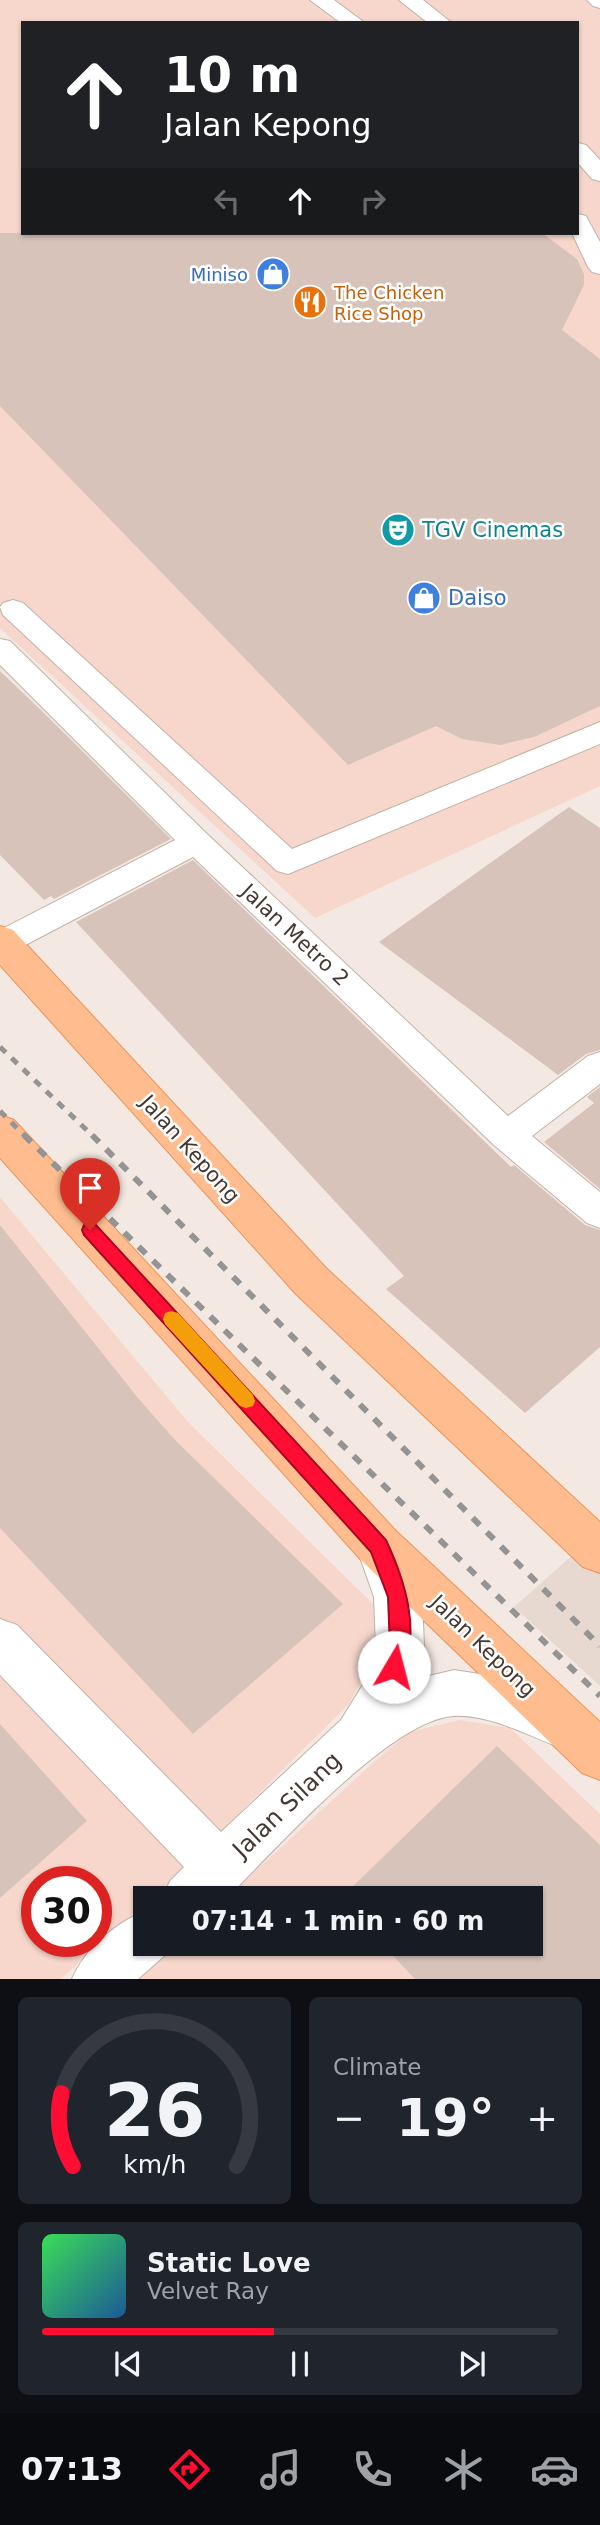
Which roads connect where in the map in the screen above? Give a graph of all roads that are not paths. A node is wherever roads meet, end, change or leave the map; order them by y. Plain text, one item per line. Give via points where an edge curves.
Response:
1 (320, 0) edge
2 (409, 0) edge
3 (352, 21) edge
4 (439, 21) edge
5 (579, 151) edge
6 (600, 174) edge
7 (579, 223) edge
8 (600, 267) edge
9 (13, 610) dead end
10 (0, 648) edge
11 (600, 732) edge
12 (196, 842) junction
13 (1, 942) edge
14 (600, 1065) edge
15 (0, 1131) edge
16 (508, 1136) junction
17 (600, 1213) edge
18 (595, 1539) edge
19 (379, 1546) junction
20 (0, 1640) edge
21 (355, 1740) junction
22 (585, 1742) edge
23 (204, 1884) edge
24 (133, 1948) edge
25 (99, 1979) edge

1 - 3 lane
2 - 4 lane
5 - 6 lane
7 - 8 lane
9 - 11 lane via 288,863
10 - 12 lane, Jalan Metro 2
12 - 13 lane
12 - 16 lane, Jalan Metro 2
13 - 18 main road, Jalan Kepong via 311,1281
14 - 16 lane
15 - 19 main road, Jalan Kepong
16 - 17 lane, Jalan Metro 2
19 - 21 street, Jalan Silang via 398,1597 400,1647 389,1687
19 - 22 main road, Jalan Kepong
20 - 23 street
21 - 22 street, Jalan Silang via 414,1703 454,1693 505,1701
21 - 23 street, Jalan Silang
24 - 25 street

